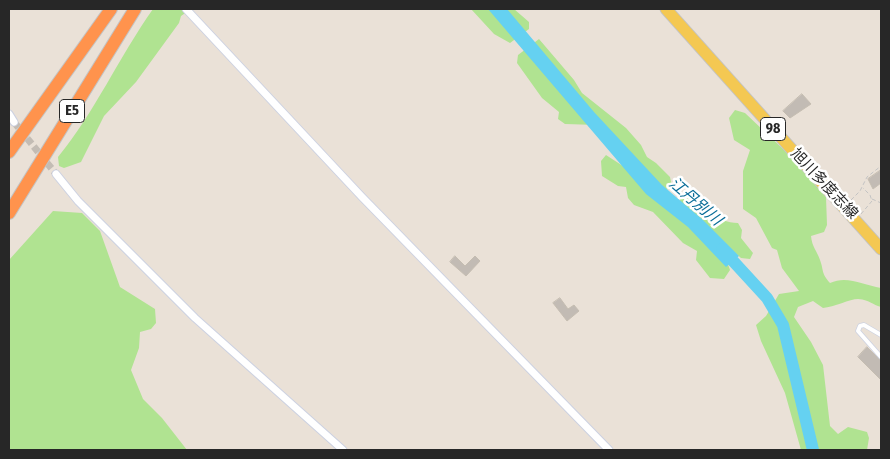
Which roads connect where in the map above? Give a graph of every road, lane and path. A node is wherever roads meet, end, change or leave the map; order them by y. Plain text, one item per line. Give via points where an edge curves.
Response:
1 (111, 9) edge
2 (135, 9) edge
3 (186, 9) edge
4 (666, 9) edge
5 (9, 114) edge
6 (14, 122) dead end
7 (9, 152) edge
8 (881, 166) edge
9 (56, 174) tunnel mouth
10 (862, 188) junction
11 (871, 199) junction
12 (881, 203) edge
13 (845, 205) junction
14 (9, 213) edge
15 (856, 219) junction
16 (881, 249) edge
17 (881, 335) edge
18 (881, 357) edge
19 (343, 450) edge
20 (609, 450) edge

1 - 7 highway, E5
2 - 14 highway, E5
3 - 20 street via 355,190
4 - 13 main road, 旭川多度志線 / 98
5 - 6 street
8 - 10 path via 867,177
9 - 19 street via 78,201 195,318
10 - 11 path
10 - 13 path
11 - 12 path
11 - 15 path via 868,208
13 - 15 main road, 旭川多度志線 / 98
15 - 16 main road, 旭川多度志線 / 98
17 - 18 lane via 864,325 858,331

